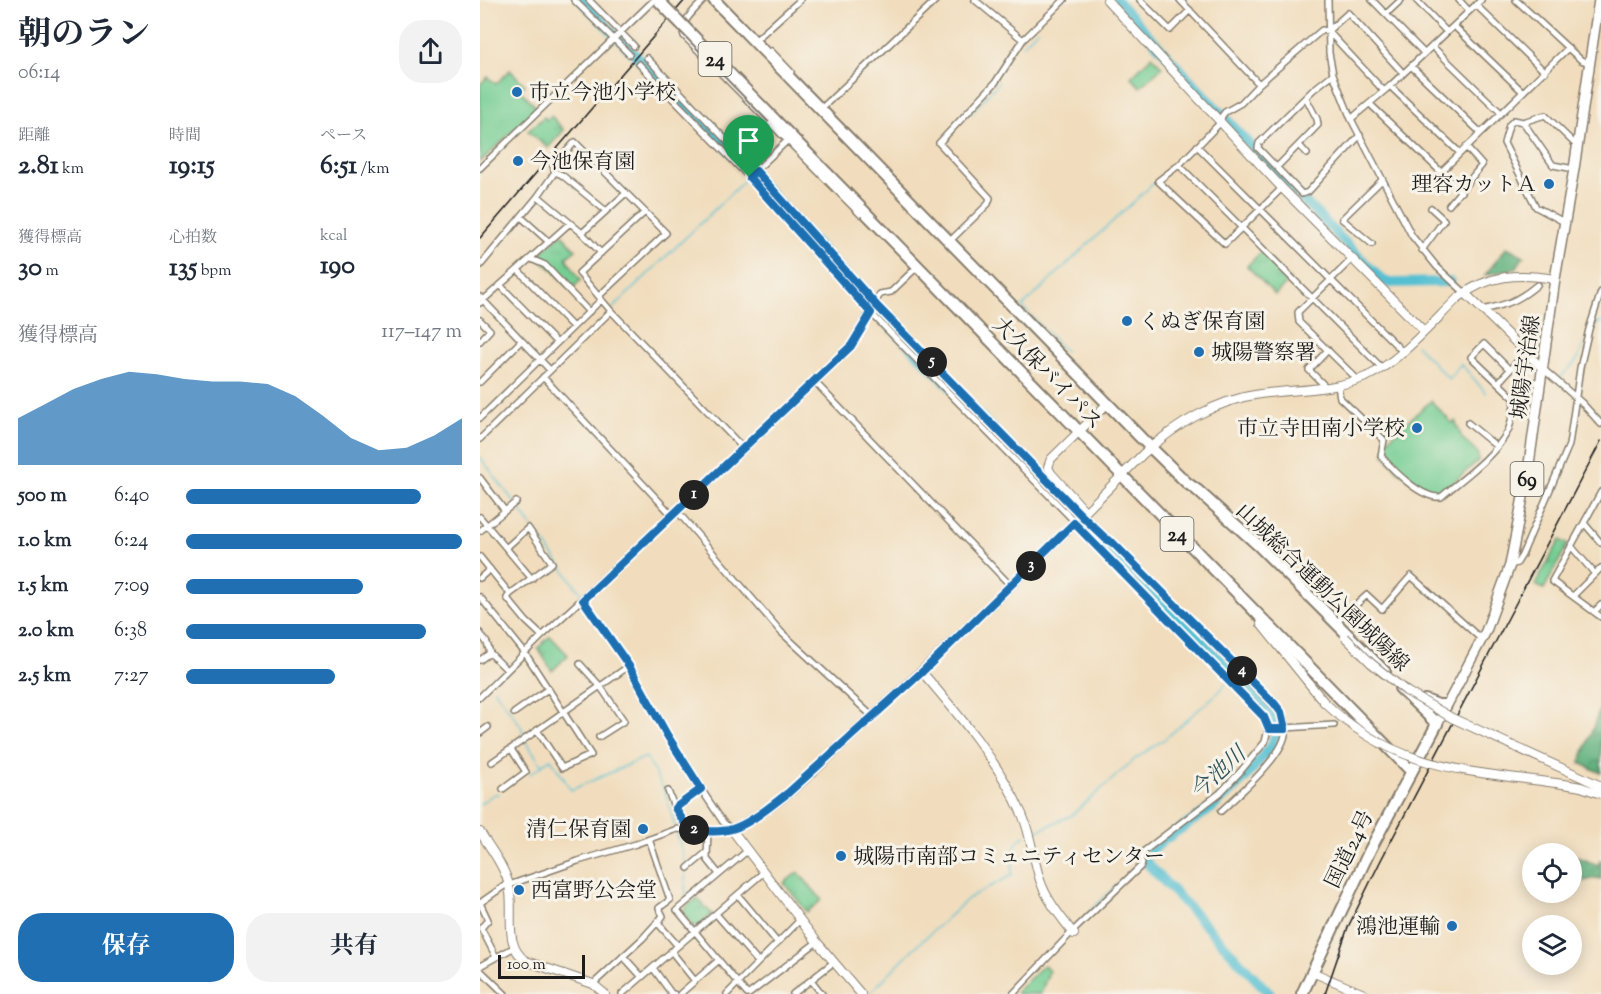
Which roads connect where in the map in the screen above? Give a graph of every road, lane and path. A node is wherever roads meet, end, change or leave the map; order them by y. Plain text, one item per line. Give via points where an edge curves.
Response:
1 (574, 0) edge
2 (590, 0) edge
3 (656, 0) edge
4 (704, 0) edge
5 (714, 0) edge
6 (721, 0) edge
7 (800, 0) edge
8 (936, 0) edge
9 (975, 0) edge
10 (1064, 0) edge
11 (1107, 0) edge
12 (1140, 0) edge
13 (1180, 0) edge
14 (1328, 0) edge
15 (1372, 0) edge
16 (1401, 0) edge
17 (1416, 0) edge
18 (1459, 0) edge
19 (1481, 0) edge
20 (1516, 0) edge
21 (1599, 0) edge
22 (1476, 5) junction
23 (1190, 10) junction
24 (1469, 11) junction
25 (1386, 14) junction
26 (1454, 26) junction
27 (1328, 31) junction
28 (1447, 32) junction
29 (617, 36) junction
30 (758, 38) junction
31 (1023, 40) junction
32 (634, 46) dead end
33 (1432, 46) junction
34 (1568, 48) junction
35 (1424, 53) junction
36 (629, 54) dead end
37 (647, 58) dead end
38 (1589, 63) junction
39 (639, 64) dead end
40 (1411, 66) junction
41 (1545, 72) junction
42 (1403, 73) junction
43 (1333, 74) junction
44 (1259, 84) junction
45 (1390, 86) junction
46 (1384, 91) junction
47 (1523, 92) junction
48 (1306, 98) junction
49 (1370, 104) junction
50 (824, 106) junction
51 (1500, 114) junction
52 (1222, 117) junction
53 (1351, 119) junction
54 (1524, 122) junction
55 (1509, 125) junction
56 (1481, 133) junction
57 (1360, 135) junction
58 (787, 141) junction
59 (1299, 145) junction
60 (1197, 146) junction
61 (1577, 146) junction
62 (1466, 147) junction
63 (1460, 153) junction
64 (1307, 154) dead end
65 (1179, 165) junction
66 (1277, 167) junction
67 (480, 168) edge
68 (876, 168) junction
69 (1574, 169) junction
70 (755, 171) junction
71 (555, 172) junction
72 (1441, 172) junction
73 (748, 177) junction
74 (1382, 180) junction
75 (1282, 188) junction
76 (1461, 192) junction
77 (626, 193) junction
78 (538, 196) junction
79 (1449, 205) dead end
80 (1431, 208) dead end
81 (1260, 210) junction
82 (606, 211) junction
83 (645, 212) junction
84 (521, 217) junction
85 (1564, 222) junction
86 (570, 223) junction
87 (1242, 227) junction
88 (582, 233) junction
89 (946, 240) junction
90 (549, 242) junction
91 (1372, 244) dead end
92 (1422, 250) junction
93 (601, 254) junction
94 (531, 259) junction
95 (1352, 259) junction
96 (480, 266) edge
97 (918, 267) junction
98 (518, 270) junction
99 (1555, 279) junction
100 (1331, 280) junction
101 (1537, 285) dead end
102 (501, 286) junction
103 (1601, 292) edge
104 (1465, 293) junction
105 (600, 298) junction
106 (1312, 298) junction
107 (481, 300) edge
108 (875, 304) junction
109 (1482, 310) junction
110 (611, 311) junction
111 (589, 312) junction
112 (871, 312) junction
113 (480, 320) edge
114 (573, 327) junction
115 (1424, 331) junction
116 (521, 340) junction
117 (480, 341) edge
118 (557, 343) junction
119 (1328, 350) junction
120 (1403, 352) junction
121 (1525, 352) junction
122 (540, 359) junction
123 (1382, 368) junction
124 (1543, 369) junction
125 (550, 370) junction
126 (1510, 370) junction
127 (543, 377) junction
128 (1358, 380) junction
129 (813, 381) junction
130 (1541, 381) junction
131 (480, 382) edge
132 (1498, 383) junction
133 (1338, 386) junction
134 (1326, 387) junction
135 (1576, 398) junction
136 (1515, 399) junction
137 (1107, 404) junction
138 (480, 418) edge
139 (1468, 423) dead end
140 (1601, 424) edge
141 (1078, 432) junction
142 (480, 439) edge
143 (1496, 446) junction
144 (1150, 448) junction
145 (744, 449) junction
146 (1121, 476) junction
147 (480, 478) edge
148 (1601, 492) edge
149 (1596, 500) junction
150 (515, 503) dead end
151 (1601, 505) edge
152 (1215, 506) junction
153 (505, 511) junction
154 (675, 513) junction
155 (480, 517) edge
156 (1078, 519) junction
157 (1584, 523) junction
158 (488, 525) junction
159 (480, 531) edge
160 (1601, 543) edge
161 (1571, 546) junction
162 (507, 547) junction
163 (480, 557) edge
164 (1510, 565) junction
165 (490, 568) junction
166 (1601, 568) edge
167 (1595, 574) junction
168 (480, 578) edge
169 (532, 579) junction
170 (1011, 586) junction
171 (510, 594) junction
172 (1573, 596) junction
173 (480, 597) edge
174 (583, 600) junction
175 (1245, 602) junction
176 (1601, 605) edge
177 (1594, 612) junction
178 (1601, 617) edge
179 (1337, 622) junction
180 (480, 633) edge
181 (542, 636) junction
182 (1481, 639) junction
183 (490, 653) junction
184 (525, 653) junction
185 (480, 660) edge
186 (580, 664) dead end
187 (629, 666) junction
188 (507, 670) junction
189 (922, 672) junction
190 (1390, 676) junction
191 (600, 686) junction
192 (548, 689) junction
193 (480, 697) edge
194 (1446, 705) junction
195 (514, 712) dead end
196 (563, 712) junction
197 (872, 716) junction
198 (1437, 724) junction
199 (1334, 725) dead end
200 (488, 726) dead end
201 (1284, 728) junction
202 (1269, 729) junction
203 (537, 730) junction
204 (480, 733) edge
205 (599, 737) dead end
206 (511, 749) junction
207 (492, 762) dead end
208 (1411, 771) junction
209 (1601, 786) edge
210 (503, 789) dead end
211 (701, 789) junction
212 (668, 791) dead end
213 (1601, 794) edge
214 (675, 808) junction
215 (1221, 812) dead end
216 (689, 830) junction
217 (732, 830) junction
218 (708, 831) junction
219 (481, 834) edge
220 (649, 839) junction
221 (747, 851) junction
222 (707, 852) junction
223 (688, 868) dead end
224 (764, 872) junction
225 (719, 874) junction
226 (508, 885) junction
227 (738, 895) junction
228 (716, 914) junction
229 (800, 920) junction
230 (657, 922) junction
231 (695, 932) junction
232 (1073, 933) junction
233 (777, 942) junction
234 (817, 942) junction
235 (678, 946) junction
236 (513, 948) junction
237 (671, 951) junction
238 (623, 956) junction
239 (496, 957) junction
240 (719, 960) junction
241 (758, 962) junction
242 (834, 962) junction
243 (480, 968) edge
244 (652, 968) junction
245 (1312, 972) junction
246 (642, 977) junction
247 (811, 980) junction
248 (695, 981) junction
249 (739, 983) junction
250 (593, 984) junction
251 (1350, 990) edge
252 (504, 994) edge
253 (605, 994) edge
254 (622, 994) edge
255 (671, 994) edge
256 (680, 994) edge
257 (727, 994) edge
258 (748, 994) edge
259 (793, 994) edge
260 (822, 994) edge
261 (861, 994) edge
262 (1012, 994) edge
263 (1302, 994) edge
264 (1364, 994) edge

1 - 29 street
2 - 29 street
3 - 29 street
3 - 97 highway, 大久保バイパス / 24, bridge
4 - 58 street via 684,23 684,36
5 - 68 highway, 大久保バイパス / 24
6 - 30 street
7 - 30 street
8 - 50 street
9 - 31 street
10 - 31 street
11 - 52 street
12 - 23 street via 1170,30
13 - 23 street
14 - 27 street
15 - 25 street
16 - 25 street
17 - 28 street
18 - 24 street
19 - 22 street
20 - 34 street
21 - 38 main road, 城陽宇治線 / 69
22 - 24 street
22 - 41 street
23 - 44 street
24 - 26 street
25 - 35 street
26 - 28 street
26 - 47 street
27 - 42 street via 1348,13
27 - 43 street
27 - 44 street via 1322,30
27 - 46 street
28 - 33 street
29 - 32 street
29 - 36 street
29 - 67 street
30 - 50 street
31 - 89 street via 995,83 939,143 990,198 952,239
33 - 35 street
33 - 51 street
34 - 38 street
34 - 41 street
35 - 40 street
37 - 70 street
38 - 61 main road, 城陽宇治線 / 69
39 - 73 street
40 - 42 street
40 - 56 street
41 - 47 street
42 - 45 street
43 - 48 street
43 - 53 street
44 - 52 street
45 - 46 street
45 - 63 street
46 - 49 street
47 - 51 street
48 - 59 street via 1318,125
48 - 66 street via 1259,143 1258,148
49 - 53 street
49 - 72 street
50 - 68 street
51 - 55 street
51 - 56 street
52 - 60 street
52 - 75 street
53 - 57 street
54 - 55 street via 1514,120
54 - 61 street via 1545,115
54 - 69 street via 1553,165
55 - 85 street via 1504,143 1536,207
56 - 62 street
57 - 66 street via 1308,192 1302,194
57 - 74 street
58 - 70 street
58 - 97 street
59 - 64 street
59 - 66 street
60 - 65 street
60 - 81 street
61 - 69 main road, 城陽宇治線 / 69
62 - 63 street
62 - 76 street via 1482,165
63 - 72 street
65 - 87 street
65 - 87 street via 1158,181 1225,244
68 - 89 highway, 大久保バイパス / 24
69 - 85 main road, 城陽宇治線 / 69
70 - 73 street
70 - 108 street
71 - 77 street via 553,166 575,142
71 - 78 street
71 - 82 street
72 - 76 street
73 - 112 street
74 - 91 street via 1342,219
74 - 92 street
75 - 81 street
75 - 95 street
76 - 79 street
77 - 82 street
77 - 83 street
78 - 84 street
78 - 86 street
80 - 92 street via 1444,220
81 - 87 street
81 - 100 street
82 - 88 street
83 - 93 street
83 - 105 street via 666,233
84 - 90 street
84 - 96 street
85 - 99 main road, 城陽宇治線 / 69
86 - 88 street
86 - 90 street
87 - 106 street
88 - 93 street
89 - 137 highway, 大久保バイパス / 24
90 - 94 street
92 - 104 street
93 - 105 street via 579,273
94 - 98 street
94 - 111 street via 545,266
95 - 100 street
95 - 115 street
97 - 108 street via 891,292 880,294
97 - 141 highway, 大久保バイパス / 24
98 - 102 street
98 - 114 street
99 - 104 street via 1509,275
99 - 124 main road, 城陽宇治線 / 69
100 - 106 street
100 - 120 street
101 - 109 street via 1512,303
102 - 107 street
102 - 118 street
103 - 135 street via 1589,328
104 - 109 street
104 - 115 street
105 - 110 street
105 - 111 street
106 - 119 street via 1298,312 1299,322
106 - 123 street
107 - 116 street
108 - 112 street
108 - 156 street
109 - 121 street
110 - 125 street
110 - 145 street
111 - 114 street
112 - 129 street via 851,346
112 - 156 street
113 - 117 street via 490,330
114 - 118 street
115 - 120 street
116 - 122 street
116 - 131 street
118 - 122 street
119 - 128 street
119 - 134 street via 1309,370
120 - 123 street
121 - 124 street
121 - 126 street
122 - 125 street
122 - 138 street
123 - 128 street
124 - 130 main road, 城陽宇治線 / 69
124 - 135 street
125 - 127 street
126 - 132 street
126 - 132 street via 1484,344 1471,357
127 - 142 street
127 - 154 street
128 - 133 street
129 - 145 street
129 - 170 street
130 - 136 street via 1534,382
130 - 164 main road, 城陽宇治線 / 69
132 - 136 street
133 - 134 street
133 - 143 street via 1340,398 1384,440 1381,456 1396,474 1435,497 1441,497
134 - 144 street via 1258,394 1225,402 1191,419
135 - 140 street
135 - 164 street via 1566,454 1518,563
136 - 143 street via 1508,431
137 - 141 street
137 - 144 highway, 大久保バイパス / 24
139 - 143 street
141 - 146 highway, 大久保バイパス / 24
141 - 156 street via 1048,467
144 - 146 street
144 - 152 highway, 大久保バイパス / 24
145 - 154 street
146 - 156 street
146 - 175 highway, 大久保バイパス / 24
147 - 153 street
148 - 149 street
149 - 151 street
149 - 157 street
150 - 153 street
152 - 179 highway, 大久保バイパス / 24
152 - 209 street, 山城総合運動公園城陽線, bridge via 1371,663 1406,691 1452,718
153 - 158 street
154 - 174 street
154 - 197 street via 781,632
155 - 158 street
156 - 170 street
156 - 201 street via 1113,543 1274,703 1281,712
156 - 202 street via 1264,717
157 - 160 street
157 - 161 street
158 - 159 street
158 - 162 street
161 - 167 street
161 - 172 street via 1552,581
162 - 169 street
162 - 169 street via 528,528 552,563
163 - 165 street
164 - 182 main road, 城陽宇治線 / 69
165 - 168 street
165 - 171 street
166 - 167 street
167 - 172 street
169 - 171 street
170 - 189 street
171 - 181 street via 507,598
172 - 177 street
173 - 184 street
174 - 181 street
174 - 187 street
175 - 208 highway, 大久保バイパス / 24
175 - 213 street, bridge via 1324,702 1357,730 1403,754 1455,770 1562,784
176 - 177 street
177 - 178 street
179 - 182 street via 1367,595 1382,609 1411,576
179 - 190 highway, 大久保バイパス / 24
180 - 183 street
181 - 184 street
182 - 194 main road, 城陽宇治線 / 69
183 - 185 street
183 - 188 street
184 - 188 street
184 - 192 street
186 - 191 street
187 - 191 street
187 - 211 street
188 - 193 street
189 - 197 street
189 - 232 street via 1001,773 1022,815 1040,882
190 - 194 highway via 1428,702
190 - 198 highway, 大久保バイパス / 24
191 - 196 street
191 - 205 street via 624,721
192 - 195 street
192 - 196 street
194 - 198 main road, 城陽宇治線 / 69
196 - 203 street
196 - 203 street via 591,755 562,768
197 - 217 street via 788,793
198 - 208 highway, 国道24号
199 - 201 street
200 - 204 street
201 - 202 street
201 - 215 street via 1283,742 1276,755
202 - 232 street via 1265,742 1220,793 1143,852 1141,861
203 - 206 street
206 - 207 street
206 - 210 street via 526,772
208 - 245 highway, 国道24号
211 - 214 street
211 - 217 street
212 - 214 street
214 - 216 street
216 - 218 street
216 - 220 street via 677,829
217 - 218 street
217 - 221 street
218 - 222 street
219 - 226 street
220 - 226 street
220 - 230 street via 670,900 659,908 663,916
221 - 224 street
221 - 225 street
222 - 223 street
222 - 225 street via 707,859
224 - 227 street
224 - 229 street
225 - 231 street via 677,910
226 - 236 street
226 - 239 street via 480,903 488,920 481,928
227 - 228 street
227 - 233 street
228 - 231 street
228 - 241 street
229 - 233 street
229 - 234 street
230 - 235 street
230 - 238 street
231 - 235 street
231 - 240 street
232 - 262 street
233 - 241 street
234 - 242 street
234 - 258 street
235 - 237 street
236 - 239 street
236 - 250 street via 526,961
237 - 244 street
237 - 248 street
238 - 246 street
238 - 250 street
239 - 243 street
240 - 248 street
240 - 249 street
241 - 249 street
242 - 247 street
242 - 261 street
243 - 252 street
244 - 246 street
244 - 255 street
245 - 251 street
245 - 263 highway, 国道24号
246 - 254 street
247 - 259 street
247 - 260 street
248 - 256 street
249 - 257 street
249 - 258 street
250 - 253 street
251 - 264 street

